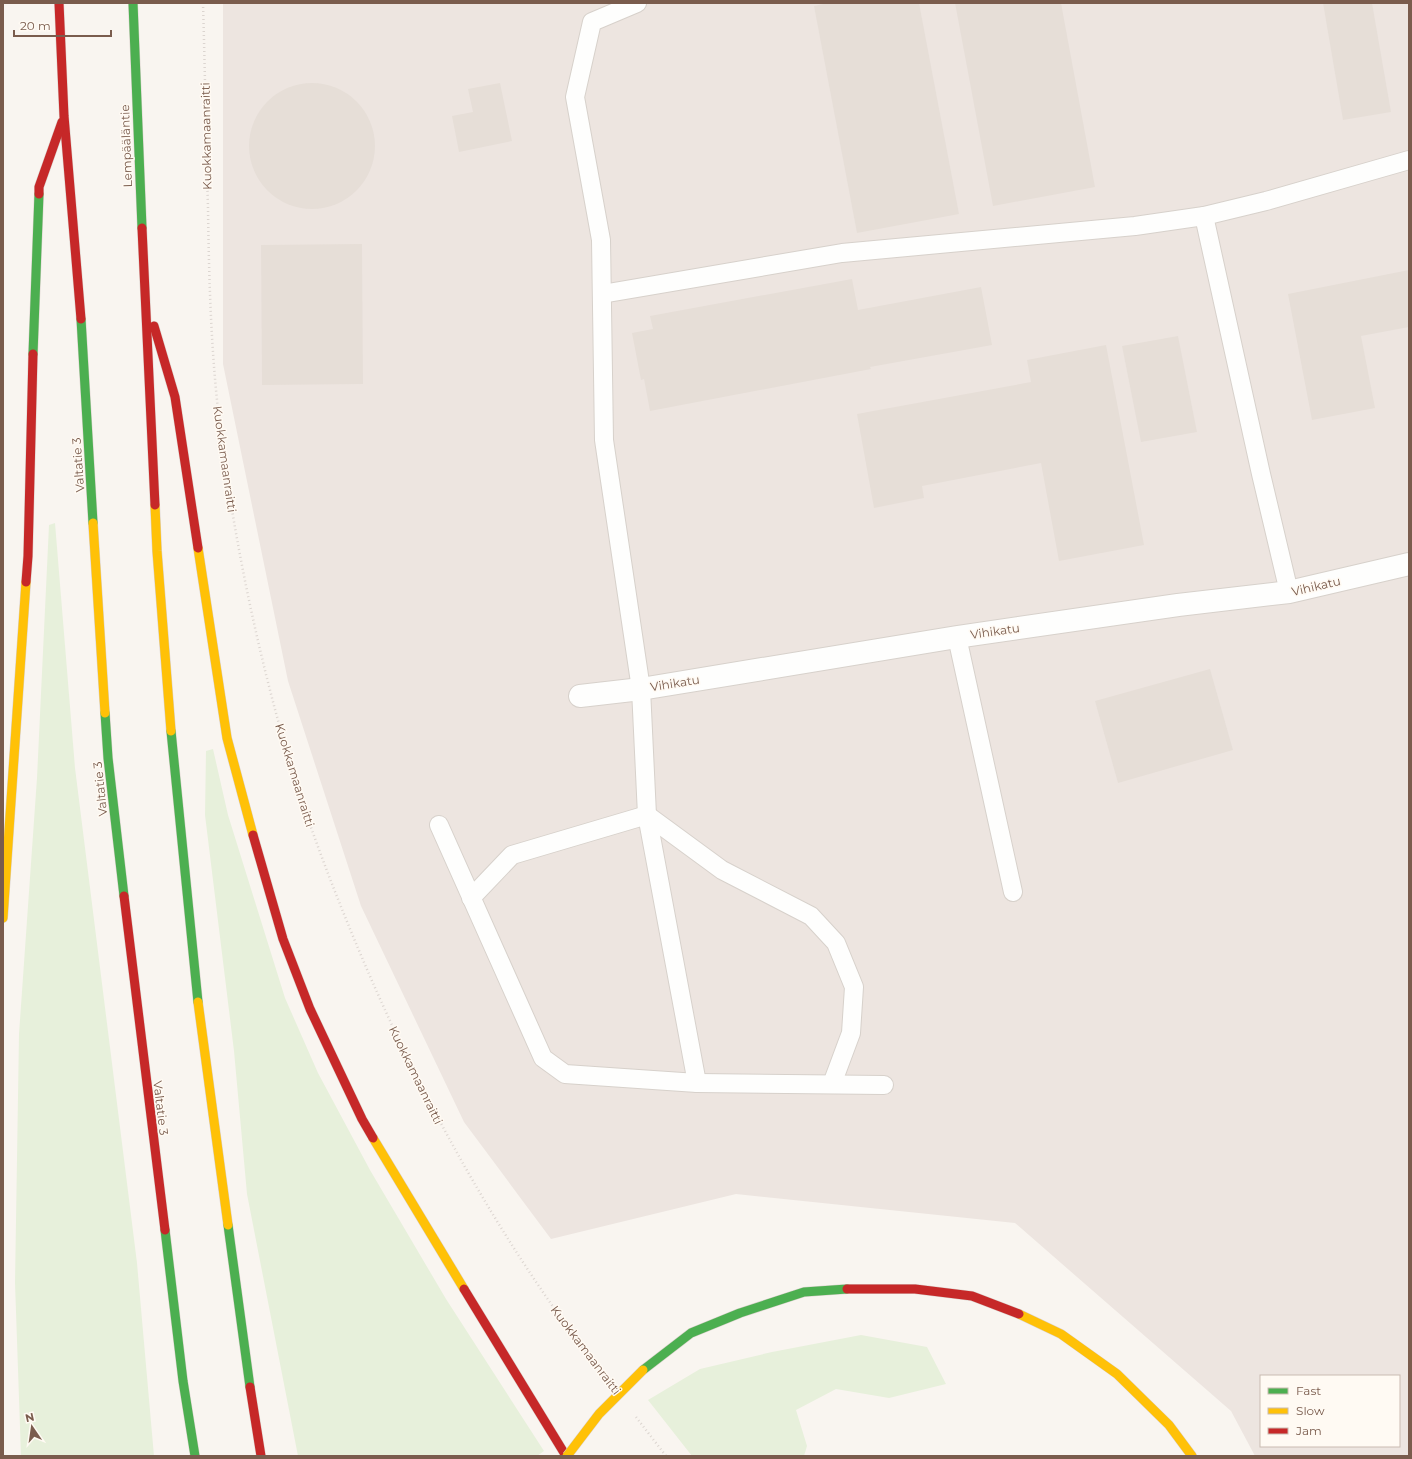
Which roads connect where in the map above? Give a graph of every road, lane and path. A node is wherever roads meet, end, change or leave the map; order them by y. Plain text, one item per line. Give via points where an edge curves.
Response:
1 (59, 3) edge
2 (132, 3) edge
3 (203, 3) edge
4 (637, 3) edge
5 (64, 116) junction
6 (1409, 160) edge
7 (1204, 216) junction
8 (144, 288) junction
9 (602, 294) junction
10 (1409, 564) edge
11 (1289, 592) junction
12 (957, 637) junction
13 (641, 689) junction
14 (580, 696) dead end
15 (647, 815) junction
16 (439, 825) dead end
17 (1013, 892) dead end
18 (471, 898) junction
19 (3, 918) edge
20 (697, 1083) junction
21 (832, 1084) junction
22 (884, 1085) dead end
23 (603, 1375) dead end
24 (632, 1412) dead end
25 (195, 1456) edge
26 (261, 1456) edge
27 (567, 1456) edge
28 (666, 1456) edge
29 (1192, 1456) edge

1 - 5 highway
2 - 8 highway, Lempääläntie
3 - 23 path, Kuokkamaanraitti via 209,274 214,372 235,530 265,670 284,743 332,885 370,978 409,1063 440,1124 520,1259 569,1331
4 - 9 lane via 592,22 575,97 601,240
5 - 19 highway via 39,187 28,556
5 - 25 highway, Valtatie 3 via 81,324 108,758 182,1374
6 - 7 lane via 1266,202
7 - 9 lane via 1135,226 842,253
7 - 11 lane
8 - 26 highway via 158,558 173,756 200,1023
8 - 27 highway via 174,397 227,738 283,940 310,1009 362,1119
9 - 13 lane via 604,440
10 - 11 street, Vihikatu
11 - 12 street, Vihikatu via 1178,605
12 - 13 street, Vihikatu
12 - 17 lane
13 - 14 street, Vihikatu
13 - 15 lane
15 - 18 lane via 512,855
15 - 20 lane
15 - 21 lane via 722,870 811,916 836,943 854,987 851,1033
16 - 18 lane
18 - 20 lane via 543,1058 566,1074
20 - 21 lane
21 - 22 lane
24 - 28 path
27 - 29 highway, bridge via 599,1414 643,1370 691,1333 740,1313 804,1292 854,1288 915,1289 972,1296 1019,1314 1060,1334 1117,1374 1169,1425

